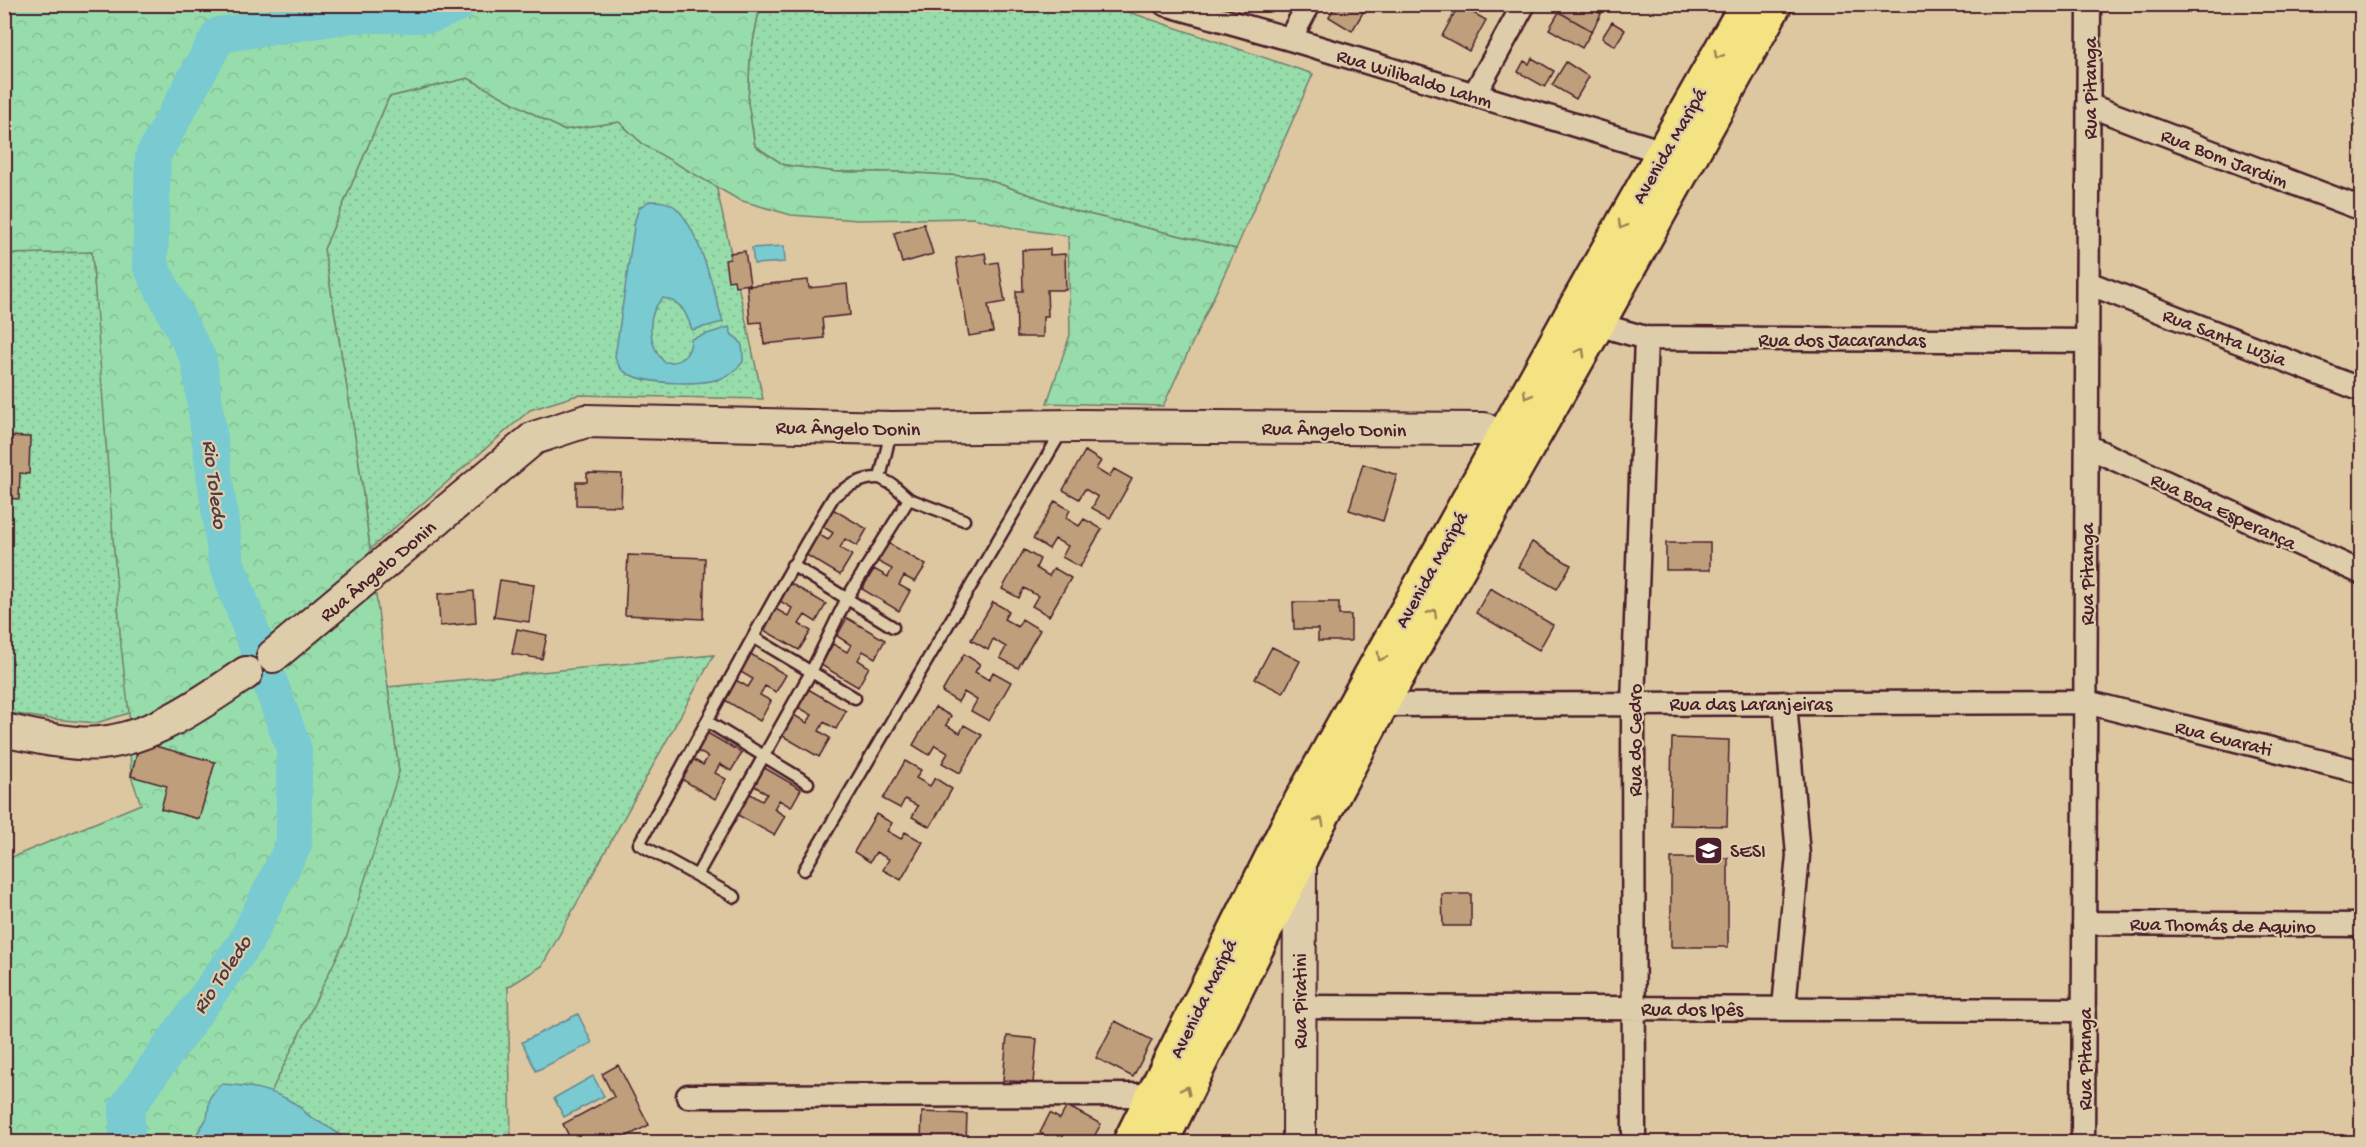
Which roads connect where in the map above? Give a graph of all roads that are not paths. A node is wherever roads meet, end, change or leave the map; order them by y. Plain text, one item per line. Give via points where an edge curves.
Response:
1 (1165, 4) edge
2 (1309, 4) edge
3 (1524, 4) edge
4 (1747, 4) edge
5 (1775, 4) edge
6 (2089, 4) edge
7 (1290, 39) junction
8 (1474, 95) junction
9 (2088, 105) junction
10 (1675, 158) junction
11 (2361, 209) edge
12 (2088, 283) junction
13 (1586, 316) junction
14 (1646, 338) junction
15 (2088, 341) junction
16 (2361, 390) edge
17 (1065, 426) junction
18 (891, 428) junction
19 (2087, 446) junction
20 (1513, 447) junction
21 (880, 478) junction
22 (909, 499) junction
23 (964, 520) dead end
24 (792, 565) junction
25 (2361, 573) edge
26 (847, 598) junction
27 (893, 627) dead end
28 (753, 637) junction
29 (273, 656) joint
30 (811, 672) junction
31 (246, 673) joint
32 (855, 698) dead end
33 (1371, 699) junction
34 (2086, 702) junction
35 (1785, 703) junction
36 (1633, 704) junction
37 (708, 722) junction
38 (4, 730) edge
39 (765, 756) junction
40 (2361, 772) edge
41 (808, 783) dead end
42 (1288, 854) junction
43 (804, 870) dead end
44 (697, 875) junction
45 (735, 897) dead end
46 (1263, 905) junction
47 (2084, 923) junction
48 (2361, 925) edge
49 (1299, 1007) junction
50 (1634, 1008) junction
51 (1784, 1008) junction
52 (2084, 1010) junction
53 (1154, 1095) junction
54 (688, 1096) dead end
55 (1130, 1143) edge
56 (1161, 1143) edge
57 (1299, 1143) edge
58 (1634, 1143) edge
59 (2083, 1143) edge

1 - 7 street, Rua Wilibaldo Lahm
2 - 7 street
3 - 8 street
4 -> 10 main road, Avenida Maripá
5 - 10 main road, Avenida Maripá
6 - 9 street, Rua Pitanga
7 - 8 street, Rua Wilibaldo Lahm
8 - 10 street, Rua Wilibaldo Lahm
9 - 11 street, Rua Bom Jardim
9 - 12 street, Rua Pitanga
10 - 13 main road, Avenida Maripá
12 - 15 street, Rua Pitanga
12 - 16 street, Rua Santa Luzia
13 - 14 street, Rua dos Jacarandas
13 - 20 main road, Avenida Maripá
14 - 15 street, Rua dos Jacarandas
14 - 36 street, Rua do Cedro
15 - 19 street, Rua Pitanga
17 - 18 street, Rua Ângelo Donin
17 - 20 street, Rua Ângelo Donin via 1484,429
17 - 43 lane
18 - 21 lane
18 - 29 street, Rua Ângelo Donin via 586,421 534,438
19 - 25 street, Rua Boa Esperança
19 - 34 street, Rua Pitanga
20 - 33 main road, Avenida Maripá
21 - 22 lane
21 - 24 lane via 843,489 834,496
22 - 23 lane
22 - 26 lane
24 - 26 lane
24 - 28 lane
26 - 27 lane
26 - 30 lane
28 - 30 lane
28 - 37 lane
29 - 31 street
30 - 32 lane
30 - 39 lane
31 - 38 street via 207,699 138,735 99,743 44,739
33 - 36 street, Rua das Laranjeiras
33 - 42 main road, Avenida Maripá
34 - 35 street, Rua das Laranjeiras
34 - 40 street, Rua Guarati
34 - 47 street, Rua Pitanga
35 - 36 street, Rua das Laranjeiras
35 - 51 street via 1798,855
36 - 50 street, Rua do Cedro
37 - 39 lane
37 - 44 lane via 639,844
39 - 41 lane
39 - 44 lane
42 - 46 main road, Avenida Maripá
42 - 49 street, Rua Piratini
44 - 45 lane
46 - 53 main road, Avenida Maripá
56 -> 46 main road, Avenida Maripá
47 - 48 street, Rua Thomás de Aquino
47 - 52 street, Rua Pitanga
49 - 50 street, Rua dos Ipês
49 - 57 street, Rua Piratini
50 - 51 street, Rua dos Ipês
50 - 58 street, Rua do Cedro
51 - 52 street, Rua dos Ipês
52 - 59 street, Rua Pitanga
53 - 54 street
53 - 55 main road, Avenida Maripá

